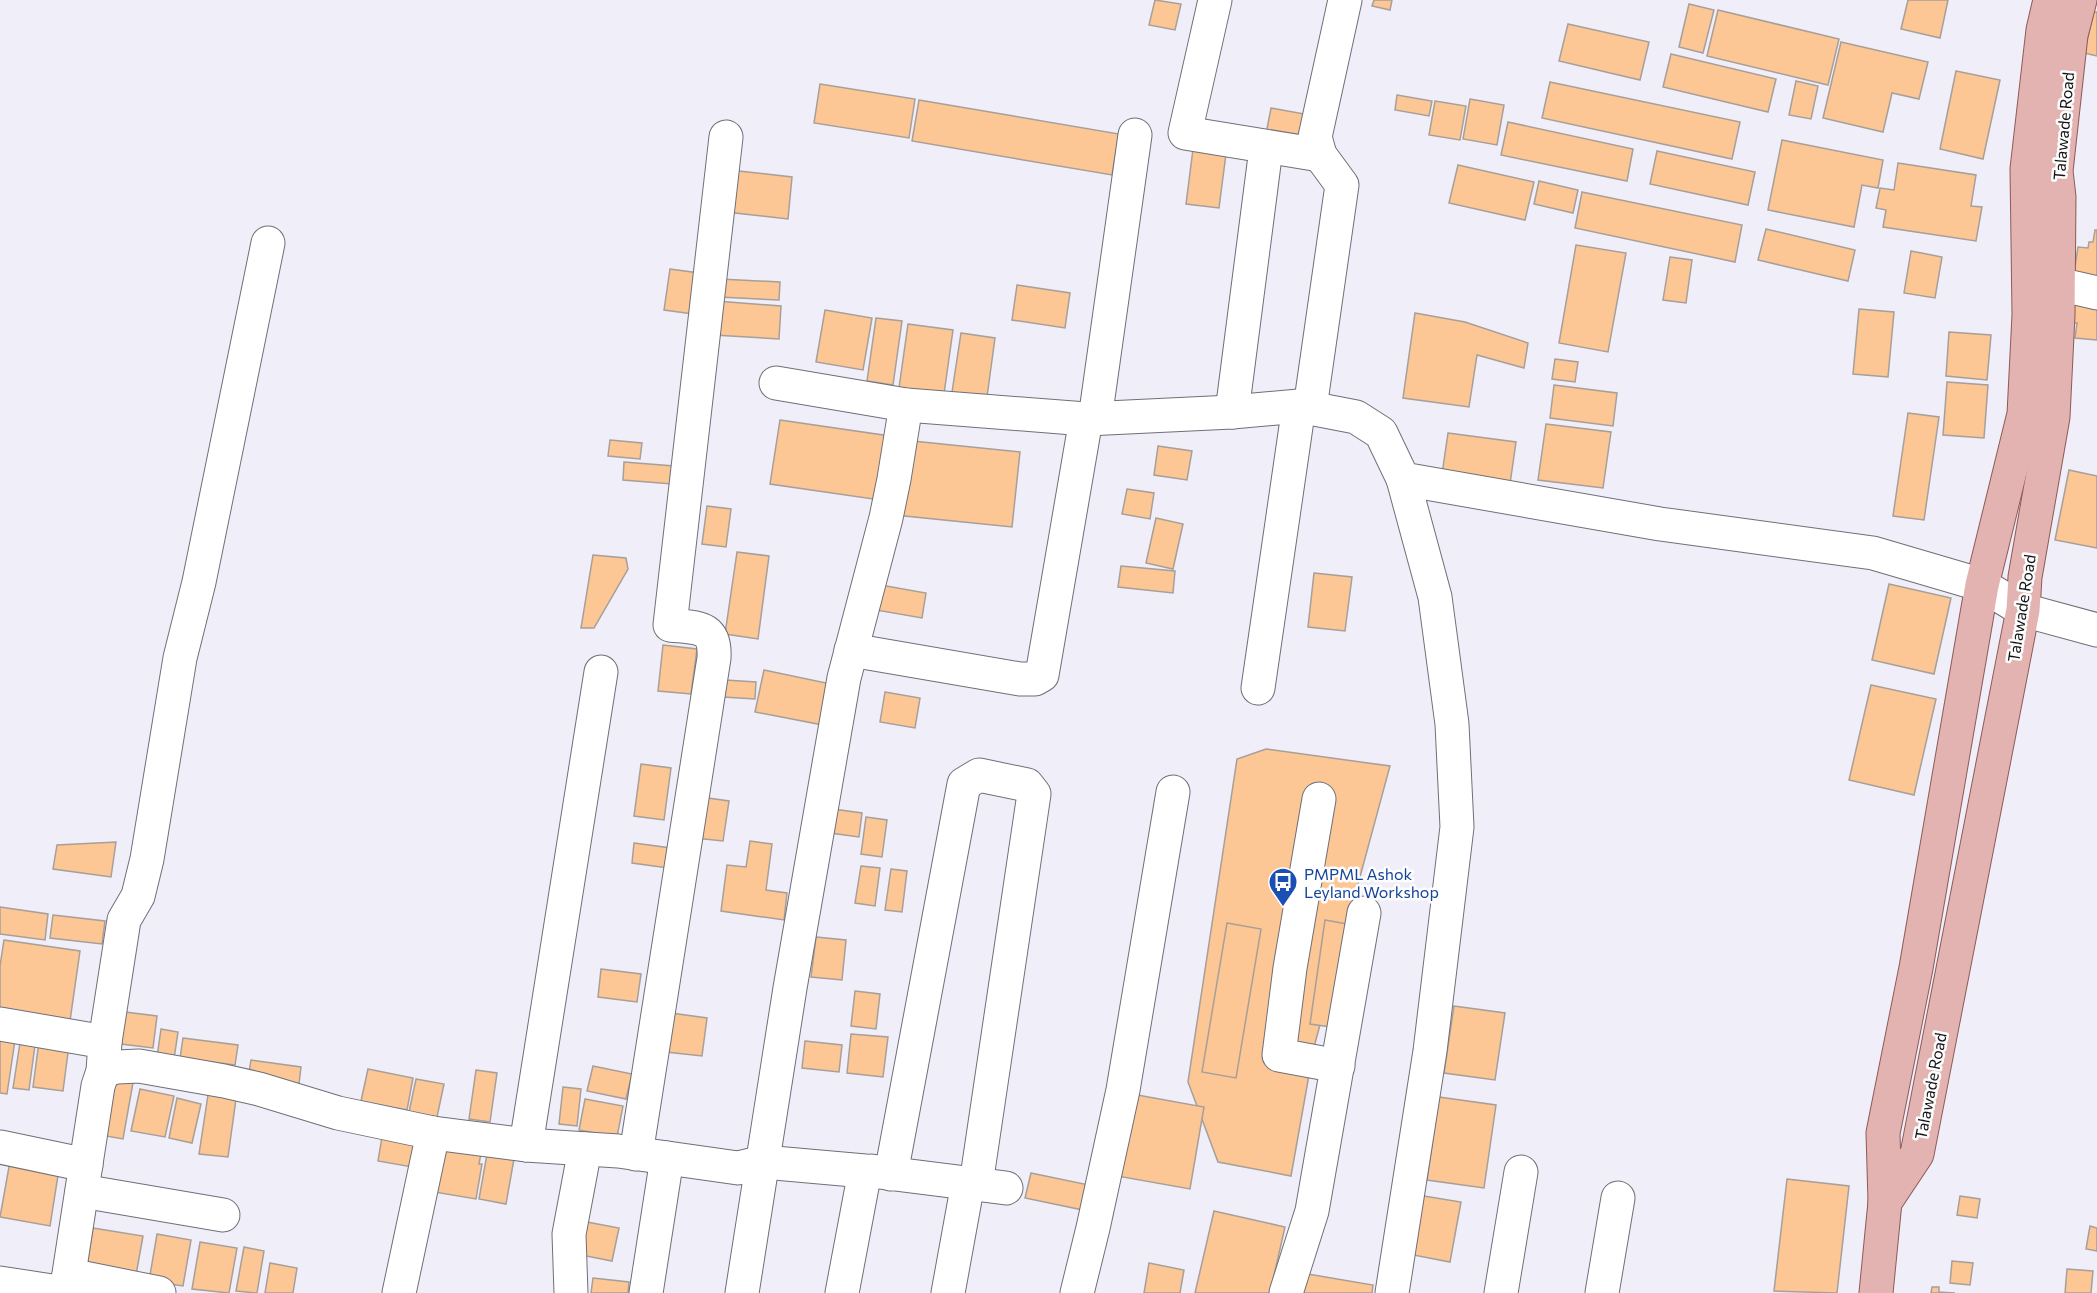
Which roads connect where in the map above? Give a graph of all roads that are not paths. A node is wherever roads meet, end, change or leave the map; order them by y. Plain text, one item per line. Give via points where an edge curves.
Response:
1 (1215, 0) edge
2 (1345, 0) edge
3 (2050, 0) edge
4 (2080, 0) edge
5 (1135, 135) dead end
6 (726, 137) dead end
7 (1320, 156) junction
8 (1264, 164) dead end
9 (268, 243) dead end
10 (2058, 284) junction
11 (2097, 293) edge
12 (776, 383) dead end
13 (906, 405) junction
14 (1304, 407) junction
15 (1232, 412) junction
16 (1091, 419) junction
17 (1403, 479) junction
18 (1982, 585) junction
19 (2023, 610) junction
20 (2097, 630) edge
21 (851, 650) junction
22 (601, 672) dead end
23 (1258, 688) dead end
24 (1173, 792) dead end
25 (1319, 799) dead end
26 (1364, 913) dead end
27 (0, 1024) edge
28 (104, 1057) junction
29 (1338, 1066) junction
30 (433, 1133) junction
31 (526, 1145) junction
32 (0, 1147) edge
33 (585, 1149) junction
34 (636, 1154) junction
35 (667, 1158) junction
36 (763, 1162) junction
37 (878, 1172) junction
38 (1521, 1172) dead end
39 (84, 1178) junction
40 (983, 1185) junction
41 (1618, 1198) dead end
42 (1885, 1202) junction
43 (223, 1215) dead end
44 (0, 1283) edge
45 (66, 1287) edge
46 (159, 1293) edge
47 (399, 1293) edge
48 (571, 1293) edge
49 (646, 1293) edge
50 (742, 1293) edge
51 (842, 1293) edge
52 (948, 1293) edge
53 (1077, 1293) edge
54 (1286, 1293) edge
55 (1392, 1293) edge
56 (1501, 1293) edge
57 (1602, 1293) edge
58 (1876, 1293) edge

1 - 7 street via 1185,133
2 - 7 street via 1315,136
3 - 18 main road, Talawade Road via 2027,169 2029,315 2024,414
4 - 10 main road, Talawade Road via 2071,35 2056,171
5 - 16 street
6 - 34 street via 670,625 702,629 711,635 714,658
7 - 14 street via 1342,185
8 - 15 street
9 - 28 street via 180,658 147,859 138,896 124,920
10 - 11 street
10 - 19 main road, Talawade Road via 2053,417 2025,577
12 - 13 street
13 - 16 street
13 - 21 street via 886,518
14 - 15 street
14 - 17 street via 1356,417 1381,433
14 - 23 street
15 - 16 street
16 - 21 street via 1042,675 1020,679
17 - 18 street via 1660,524 1873,553
17 - 55 street via 1435,597 1452,724 1458,827 1430,1051
18 - 19 street
18 - 42 main road, Talawade Road via 1883,1133
19 - 20 street
19 - 42 main road, Talawade Road via 1917,1154
21 - 36 street
22 - 31 street
24 - 53 street via 1124,1090
25 - 29 street via 1290,968 1280,1055
26 - 29 street
27 - 28 street
28 - 30 street via 117,1067 139,1066 224,1081 338,1113
28 - 39 street
29 - 54 street via 1312,1211
30 - 31 street
30 - 47 street
31 - 33 street
32 - 39 street
33 - 34 street
33 - 48 street via 569,1234
34 - 35 street
35 - 36 street via 738,1168
35 - 49 street
36 - 37 street
36 - 50 street
37 - 40 street
37 - 40 street via 964,784 979,775 1027,785 1034,794
37 - 51 street
38 - 56 street
39 - 43 street
39 - 45 street
40 - 52 street
41 - 57 street
42 - 58 main road, Talawade Road
44 - 45 street
45 - 46 street

